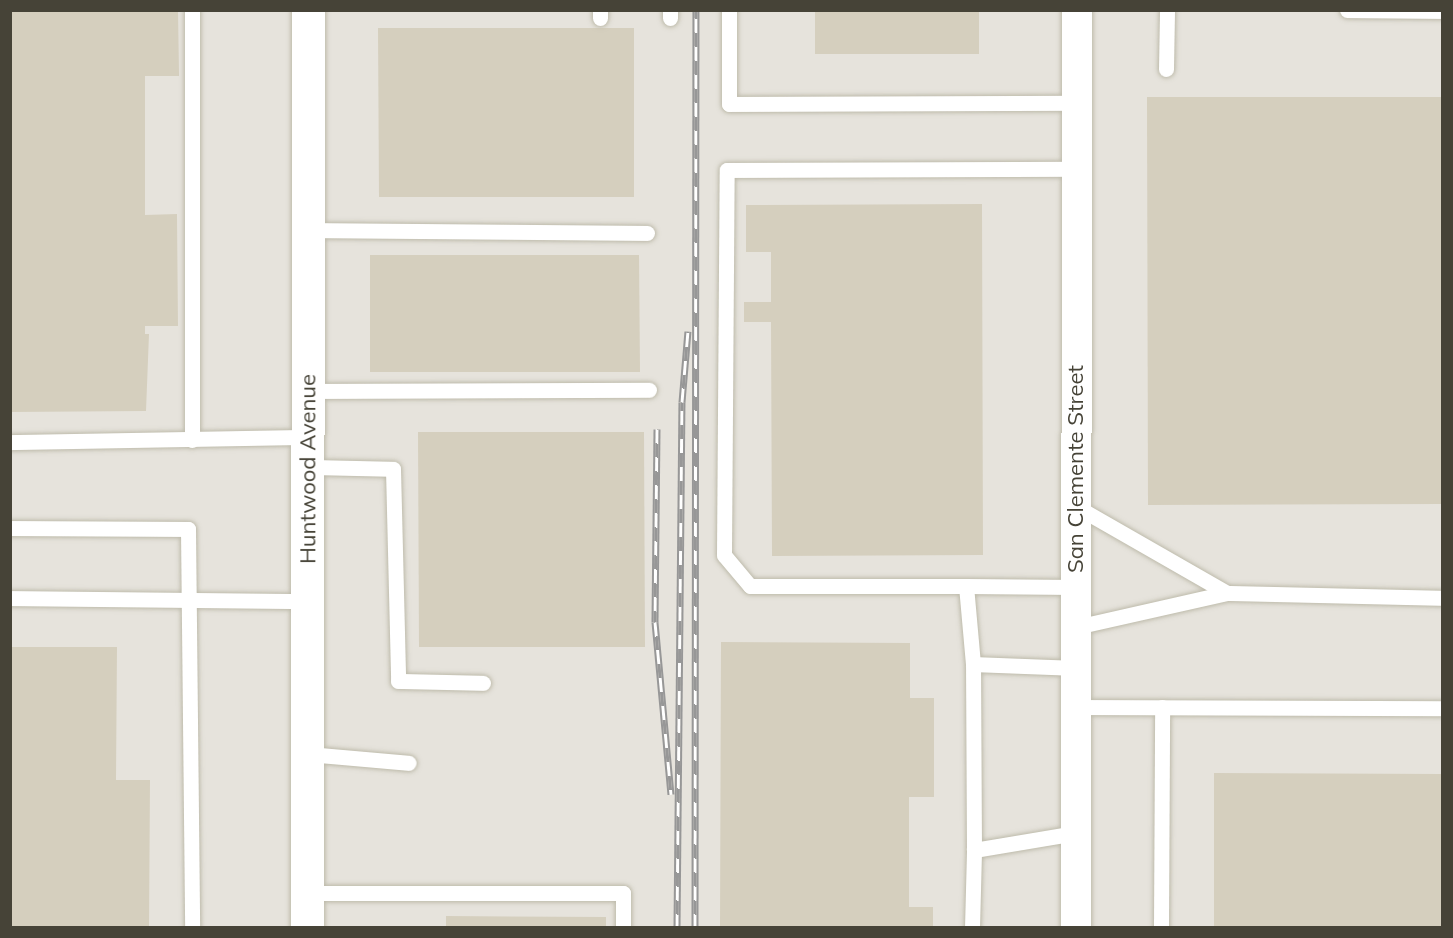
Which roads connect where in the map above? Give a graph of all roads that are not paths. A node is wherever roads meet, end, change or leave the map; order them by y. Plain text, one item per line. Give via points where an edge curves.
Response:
1 (192, 10) edge
2 (308, 10) edge
3 (729, 10) edge
4 (1077, 10) edge
5 (1167, 10) edge
6 (1347, 10) edge
7 (1443, 11) edge
8 (1166, 69) dead end
9 (1077, 103) junction
10 (1077, 169) junction
11 (308, 230) junction
12 (646, 233) dead end
13 (649, 390) dead end
14 (308, 391) junction
15 (192, 440) junction
16 (10, 442) edge
17 (308, 452) junction
18 (1077, 507) junction
19 (10, 528) edge
20 (966, 586) junction
21 (1076, 587) junction
22 (1227, 593) junction
23 (10, 598) edge
24 (1443, 598) edge
25 (188, 600) junction
26 (307, 601) junction
27 (1076, 627) junction
28 (973, 664) junction
29 (1076, 668) junction
30 (483, 683) dead end
31 (1076, 707) junction
32 (1162, 707) junction
33 (1443, 708) edge
34 (307, 754) junction
35 (409, 763) dead end
36 (1076, 834) junction
37 (974, 850) junction
38 (307, 893) junction
39 (192, 927) edge
40 (307, 927) edge
41 (623, 927) edge
42 (972, 927) edge
43 (1076, 927) edge
44 (1161, 927) edge

1 - 15 lane
2 - 11 street, Huntwood Avenue
3 - 9 lane via 729,104
4 - 9 street, San Clemente Street
5 - 8 lane
6 - 7 lane
9 - 10 street, San Clemente Street
10 - 18 street, San Clemente Street
10 - 20 lane via 727,170 724,555 750,586
11 - 12 lane
11 - 14 street, Huntwood Avenue
13 - 14 lane
14 - 17 street, Huntwood Avenue
15 - 16 lane
15 - 17 lane
17 - 26 street, Huntwood Avenue
17 - 30 lane via 393,469 398,681
18 - 21 street, San Clemente Street
18 - 22 lane
19 - 25 lane via 188,529
20 - 21 lane
20 - 28 lane
21 - 27 street, San Clemente Street
22 - 24 lane
22 - 27 lane
23 - 25 lane
25 - 26 lane
25 - 39 lane
26 - 34 street, Huntwood Avenue
27 - 29 street, San Clemente Street
28 - 29 lane
28 - 37 lane
29 - 31 street, San Clemente Street
31 - 32 lane
31 - 36 street, San Clemente Street
32 - 33 lane
32 - 44 lane
34 - 35 lane
34 - 38 street, Huntwood Avenue
36 - 37 lane
36 - 43 street, San Clemente Street
37 - 42 lane
38 - 40 street, Huntwood Avenue
38 - 41 lane via 622,893

